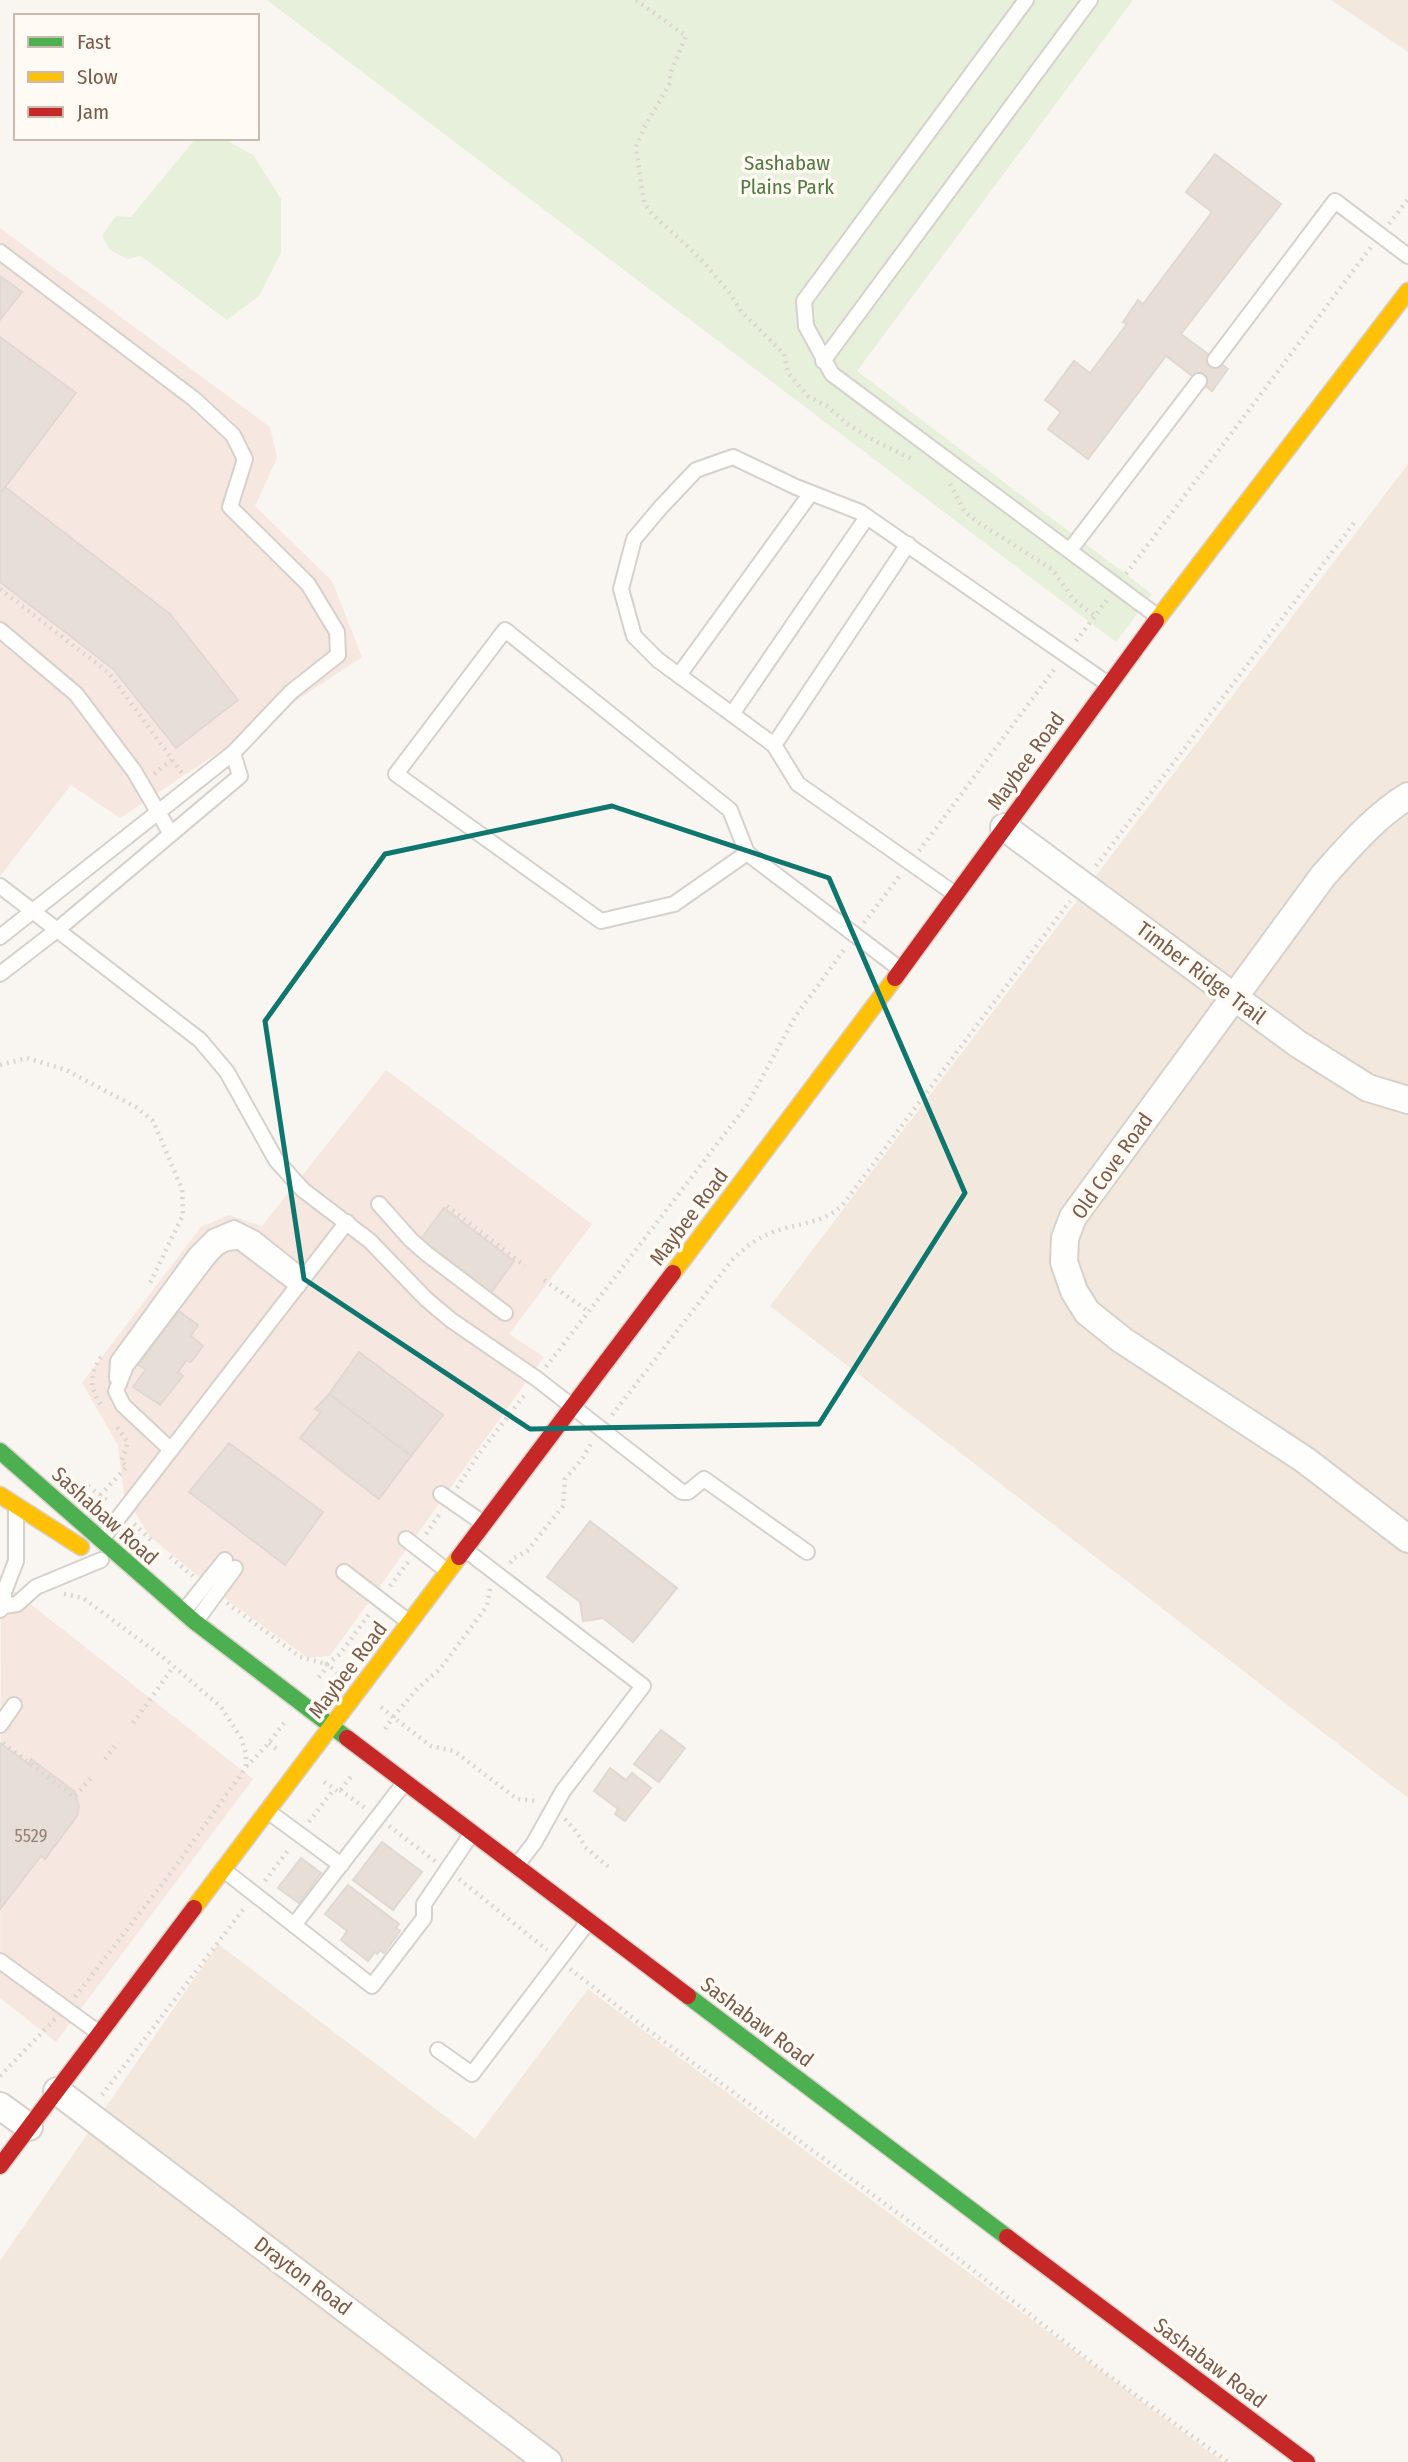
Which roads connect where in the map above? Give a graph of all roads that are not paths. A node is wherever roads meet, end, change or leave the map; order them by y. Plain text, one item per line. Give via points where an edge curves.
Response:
1 (1026, 0) edge
2 (1090, 0) edge
3 (0, 252) edge
4 (1408, 256) edge
5 (1408, 290) edge
6 (1215, 360) dead end
7 (823, 361) junction
8 (1199, 381) dead end
9 (811, 493) junction
10 (867, 517) junction
11 (908, 544) junction
12 (1070, 550) junction
13 (1158, 617) junction
14 (0, 630) edge
15 (678, 675) junction
16 (1108, 684) junction
17 (733, 714) junction
18 (774, 745) junction
19 (233, 753) junction
20 (1408, 796) edge
21 (157, 813) junction
22 (1004, 827) junction
23 (171, 834) junction
24 (747, 853) junction
25 (0, 886) edge
26 (956, 895) junction
27 (33, 912) junction
28 (57, 930) junction
29 (0, 937) edge
30 (901, 970) junction
31 (0, 974) edge
32 (1235, 998) junction
33 (1408, 1100) edge
34 (379, 1204) dead end
35 (347, 1222) junction
36 (300, 1282) junction
37 (505, 1313) dead end
38 (571, 1406) junction
39 (171, 1450) junction
40 (0, 1451) edge
41 (441, 1494) dead end
42 (0, 1495) edge
43 (16, 1506) junction
44 (483, 1523) junction
45 (406, 1539) dead end
46 (1408, 1539) edge
47 (101, 1540) junction
48 (464, 1549) junction
49 (807, 1552) dead end
50 (101, 1560) junction
51 (230, 1564) dead end
52 (447, 1571) junction
53 (344, 1572) dead end
54 (2, 1608) edge
55 (189, 1617) junction
56 (409, 1622) junction
57 (14, 1705) dead end
58 (0, 1725) edge
59 (332, 1726) junction
60 (405, 1782) junction
61 (268, 1812) junction
62 (472, 1833) junction
63 (341, 1865) junction
64 (516, 1866) junction
65 (224, 1870) junction
66 (589, 1921) junction
67 (294, 1925) junction
68 (0, 1961) edge
69 (101, 2033) junction
70 (438, 2050) dead end
71 (57, 2091) junction
72 (0, 2106) edge
73 (29, 2127) junction
74 (3, 2156) edge
75 (548, 2462) edge
76 (1307, 2462) edge

1 - 7 lane via 804,301 806,326
2 - 7 lane
3 - 19 lane via 194,399 233,435 245,459 230,507 308,584 337,632 338,655 291,692
4 - 6 lane via 1335,201
5 - 13 main road, Maybee Road
7 - 12 lane via 832,374
8 - 12 lane
9 - 10 lane
9 - 15 lane
9 - 15 lane via 733,457 696,470 634,540 621,590 634,636
10 - 11 lane
10 - 17 lane
11 - 16 lane
11 - 18 lane
12 - 13 lane
13 - 16 main road, Maybee Road
14 - 21 lane via 76,694 134,771
15 - 17 lane
16 - 22 main road, Maybee Road
17 - 18 lane
18 - 26 lane via 798,784
19 - 21 lane
19 - 23 lane via 240,776
20 - 32 street, Old Cove Road via 1359,836 1323,876
21 - 23 lane
21 - 27 lane
22 - 26 main road, Maybee Road
22 - 32 street, Timber Ridge Trail
23 - 28 lane
24 - 24 lane via 674,904 601,921 396,774 505,630 730,810
24 - 30 lane
25 - 27 lane
26 - 30 main road, Maybee Road
27 - 28 lane
27 - 29 lane
28 - 31 lane
28 - 35 lane via 200,1040 227,1072 276,1160 303,1190
30 - 38 main road, Maybee Road
32 - 33 street, Timber Ridge Trail via 1368,1088
32 - 46 street, Old Cove Road via 1073,1217 1065,1238 1064,1262 1087,1312 1122,1340 1305,1460
34 - 37 lane via 427,1254
35 - 36 lane
35 - 38 lane via 451,1320
36 - 39 lane
36 - 39 lane via 240,1242 217,1246 126,1366 116,1391 123,1405
38 - 44 main road, Maybee Road
38 - 49 lane via 682,1492 704,1479
39 - 47 lane
40 - 47 main road, Sashabaw Road
41 - 44 lane
42 - 43 main road, Sashabaw Road
43 - 50 main road, Sashabaw Road
43 - 54 lane via 16,1561
44 - 48 main road, Maybee Road
45 - 52 lane
47 - 55 main road, Sashabaw Road
48 - 52 main road, Maybee Road
48 - 64 lane via 643,1686 563,1791
50 - 54 lane via 46,1582 17,1604
50 - 55 main road, Sashabaw Road
51 - 55 lane
52 - 56 main road, Maybee Road
53 - 56 lane
55 - 59 main road, Sashabaw Road
56 - 59 main road, Maybee Road
57 - 58 lane
59 - 60 main road, Sashabaw Road
59 - 61 main road, Maybee Road
60 - 62 main road, Sashabaw Road
60 - 63 lane
61 - 63 lane
61 - 65 main road, Maybee Road
62 - 64 main road, Sashabaw Road
62 - 67 lane via 424,1904 424,1918 372,1986
63 - 67 lane
64 - 66 main road, Sashabaw Road
65 - 67 lane
65 - 69 main road, Maybee Road
66 - 70 lane via 471,2074
66 - 76 main road, Sashabaw Road
68 - 69 lane
69 - 71 main road, Maybee Road
71 - 73 main road, Maybee Road
71 - 75 street, Drayton Road
72 - 73 street
73 - 74 main road, Maybee Road

